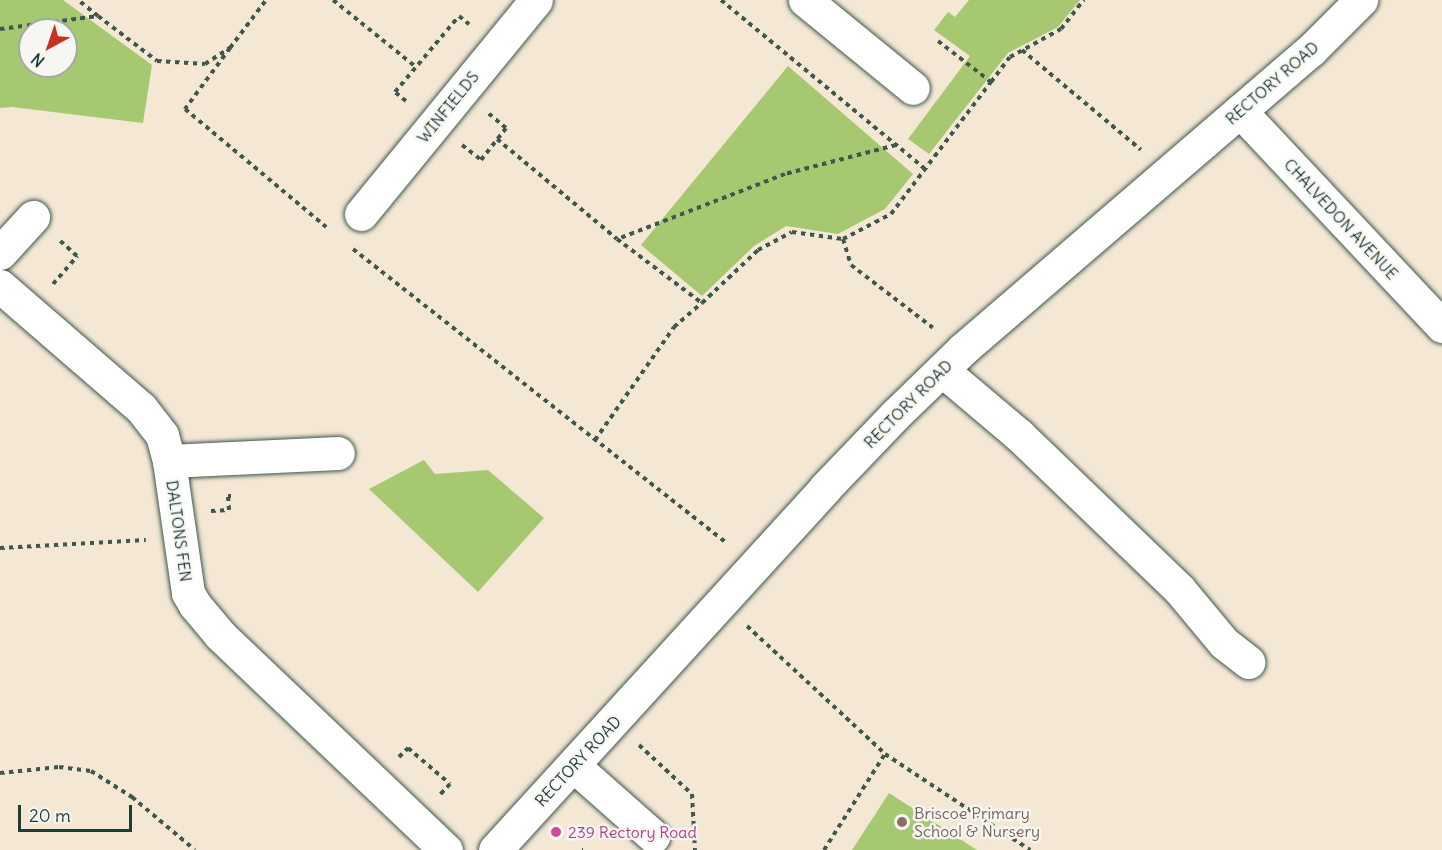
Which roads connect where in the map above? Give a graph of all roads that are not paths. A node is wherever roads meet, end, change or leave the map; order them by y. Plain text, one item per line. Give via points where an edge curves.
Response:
1 (536, 0) edge
2 (805, 0) edge
3 (1361, 0) edge
4 (913, 88) dead end
5 (1240, 111) junction
6 (361, 214) dead end
7 (33, 217) road end
8 (0, 253) edge
9 (0, 286) edge
10 (1442, 326) edge
11 (942, 370) junction
12 (338, 453) dead end
13 (169, 460) junction
14 (1248, 662) dead end
15 (574, 766) junction
16 (653, 836) dead end
17 (446, 850) edge
18 (495, 850) edge

1 - 6 street, WINFIELDS
2 - 4 street
3 - 5 street, RECTORY ROAD via 1311,50
5 - 10 street, CHALVEDON AVENUE
5 - 11 street, RECTORY ROAD
7 - 8 street
9 - 13 street, DALTONS FEN via 151,418 162,435
11 - 14 street via 1019,435 1179,589 1224,643
11 - 15 street, RECTORY ROAD via 825,488
12 - 13 street
13 - 17 street, DALTONS FEN via 189,593 195,605 220,635
15 - 16 street
15 - 18 street, RECTORY ROAD

